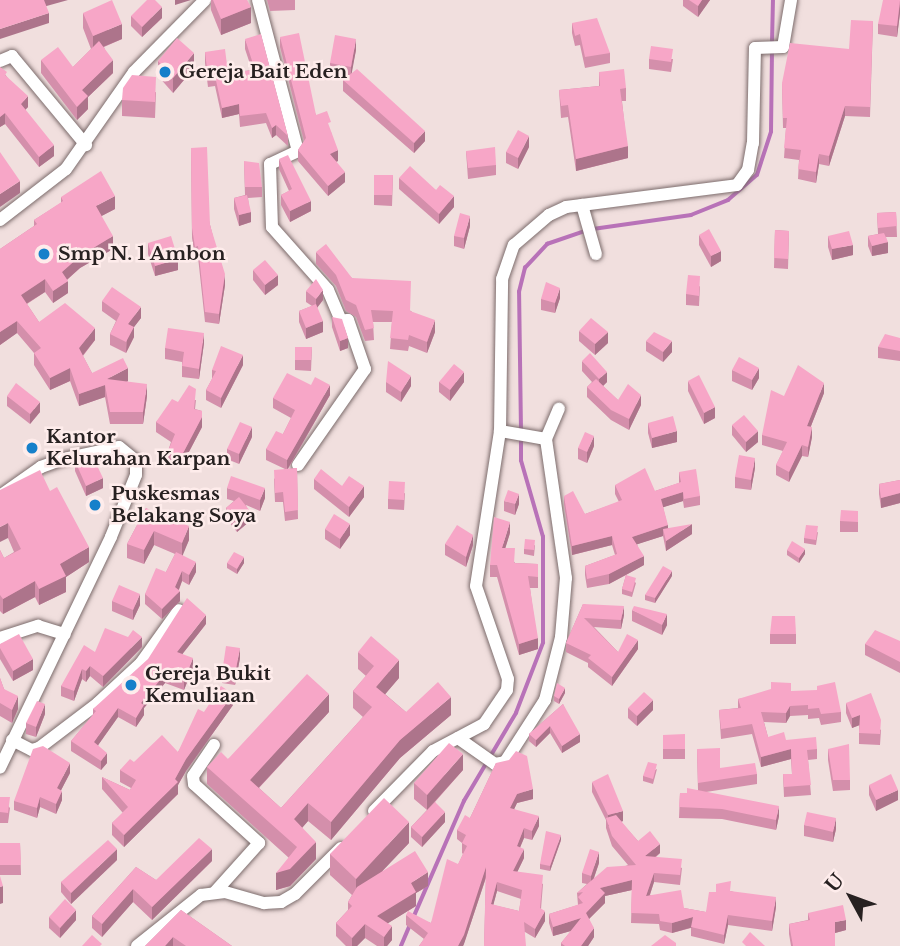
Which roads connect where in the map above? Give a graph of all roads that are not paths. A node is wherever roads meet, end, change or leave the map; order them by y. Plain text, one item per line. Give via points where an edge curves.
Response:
1 (205, 0) edge
2 (258, 0) edge
3 (791, 0) edge
4 (0, 61) edge
5 (86, 145) junction
6 (582, 205) junction
7 (0, 220) edge
8 (596, 254) dead end
9 (559, 409) dead end
10 (505, 432) junction
11 (542, 437) junction
12 (298, 465) edge
13 (0, 496) edge
14 (178, 610) edge
15 (65, 634) junction
16 (0, 638) edge
17 (458, 738) junction
18 (12, 740) junction
19 (214, 745) dead end
20 (0, 768) edge
21 (366, 820) edge
22 (348, 840) edge
23 (215, 892) junction
24 (137, 946) edge

1 - 5 street via 134,72
2 - 12 street via 298,151 270,164 272,227 328,290 341,321 348,320 365,369
3 - 6 street via 782,48 756,47 753,143 748,170 737,185
4 - 5 street via 12,55
5 - 7 street via 47,187
6 - 8 street
6 - 10 street via 549,215 514,245 506,262 499,350
9 - 11 street
10 - 11 street
10 - 17 street via 476,586 508,679 507,690 484,724
11 - 17 street via 566,578 561,637 544,700 509,758 490,760
13 - 15 street via 41,467 63,459 119,447 134,456 136,475
14 - 18 street via 141,663 98,703 39,748 32,750
15 - 16 street via 38,626
15 - 18 street
17 - 21 street via 433,751
18 - 20 street
19 - 23 street via 193,776 194,784 259,843
22 - 23 street via 311,880 281,902 264,903
23 - 24 street via 178,909

